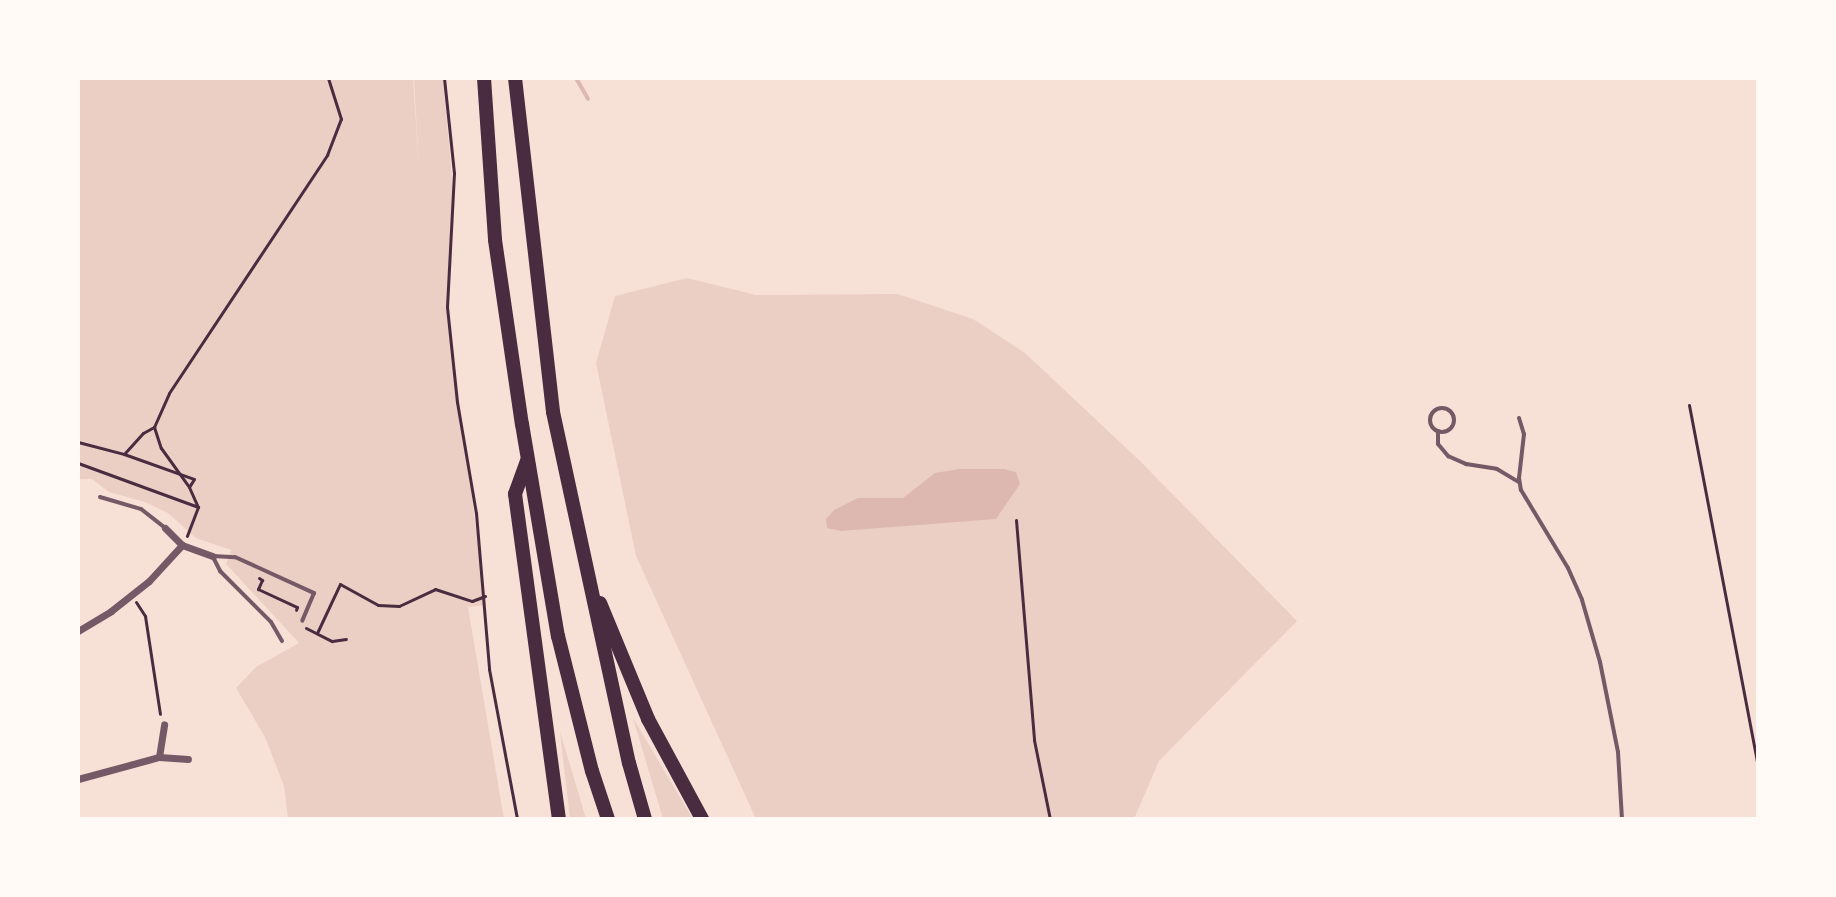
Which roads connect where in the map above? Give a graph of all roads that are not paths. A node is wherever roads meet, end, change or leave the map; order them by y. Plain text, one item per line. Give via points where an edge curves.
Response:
1 (484, 78) edge
2 (515, 78) edge
3 (1519, 418) dead end
4 (1438, 431) junction
5 (528, 459) junction
6 (1519, 482) junction
7 (100, 497) dead end
8 (165, 528) joint
9 (182, 545) junction
10 (213, 556) junction
11 (591, 594) junction
12 (301, 623) road end
13 (78, 631) edge
14 (282, 641) dead end
15 (164, 724) road end
16 (159, 757) junction
17 (188, 759) dead end
18 (78, 779) edge
19 (559, 819) edge
20 (608, 819) edge
21 (645, 819) edge
22 (702, 819) edge
23 (1622, 819) edge

1 - 5 highway via 495,240
2 - 11 highway via 553,412
3 - 6 lane via 1524,434
4 - 4 lane via 1453,423 1445,408 1431,414
4 - 6 lane via 1438,444 1448,456 1497,469
5 - 19 highway via 515,494
5 - 20 highway via 556,626
6 - 23 lane via 1568,568 1589,622 1618,752
7 - 8 lane via 141,509
8 - 9 street
9 - 10 street
9 - 13 street via 131,596
10 - 12 lane via 235,557 314,593
10 - 14 lane via 220,571 271,622
11 - 21 highway
11 - 22 highway via 602,607 643,707
15 - 16 street
16 - 17 street
16 - 18 street

